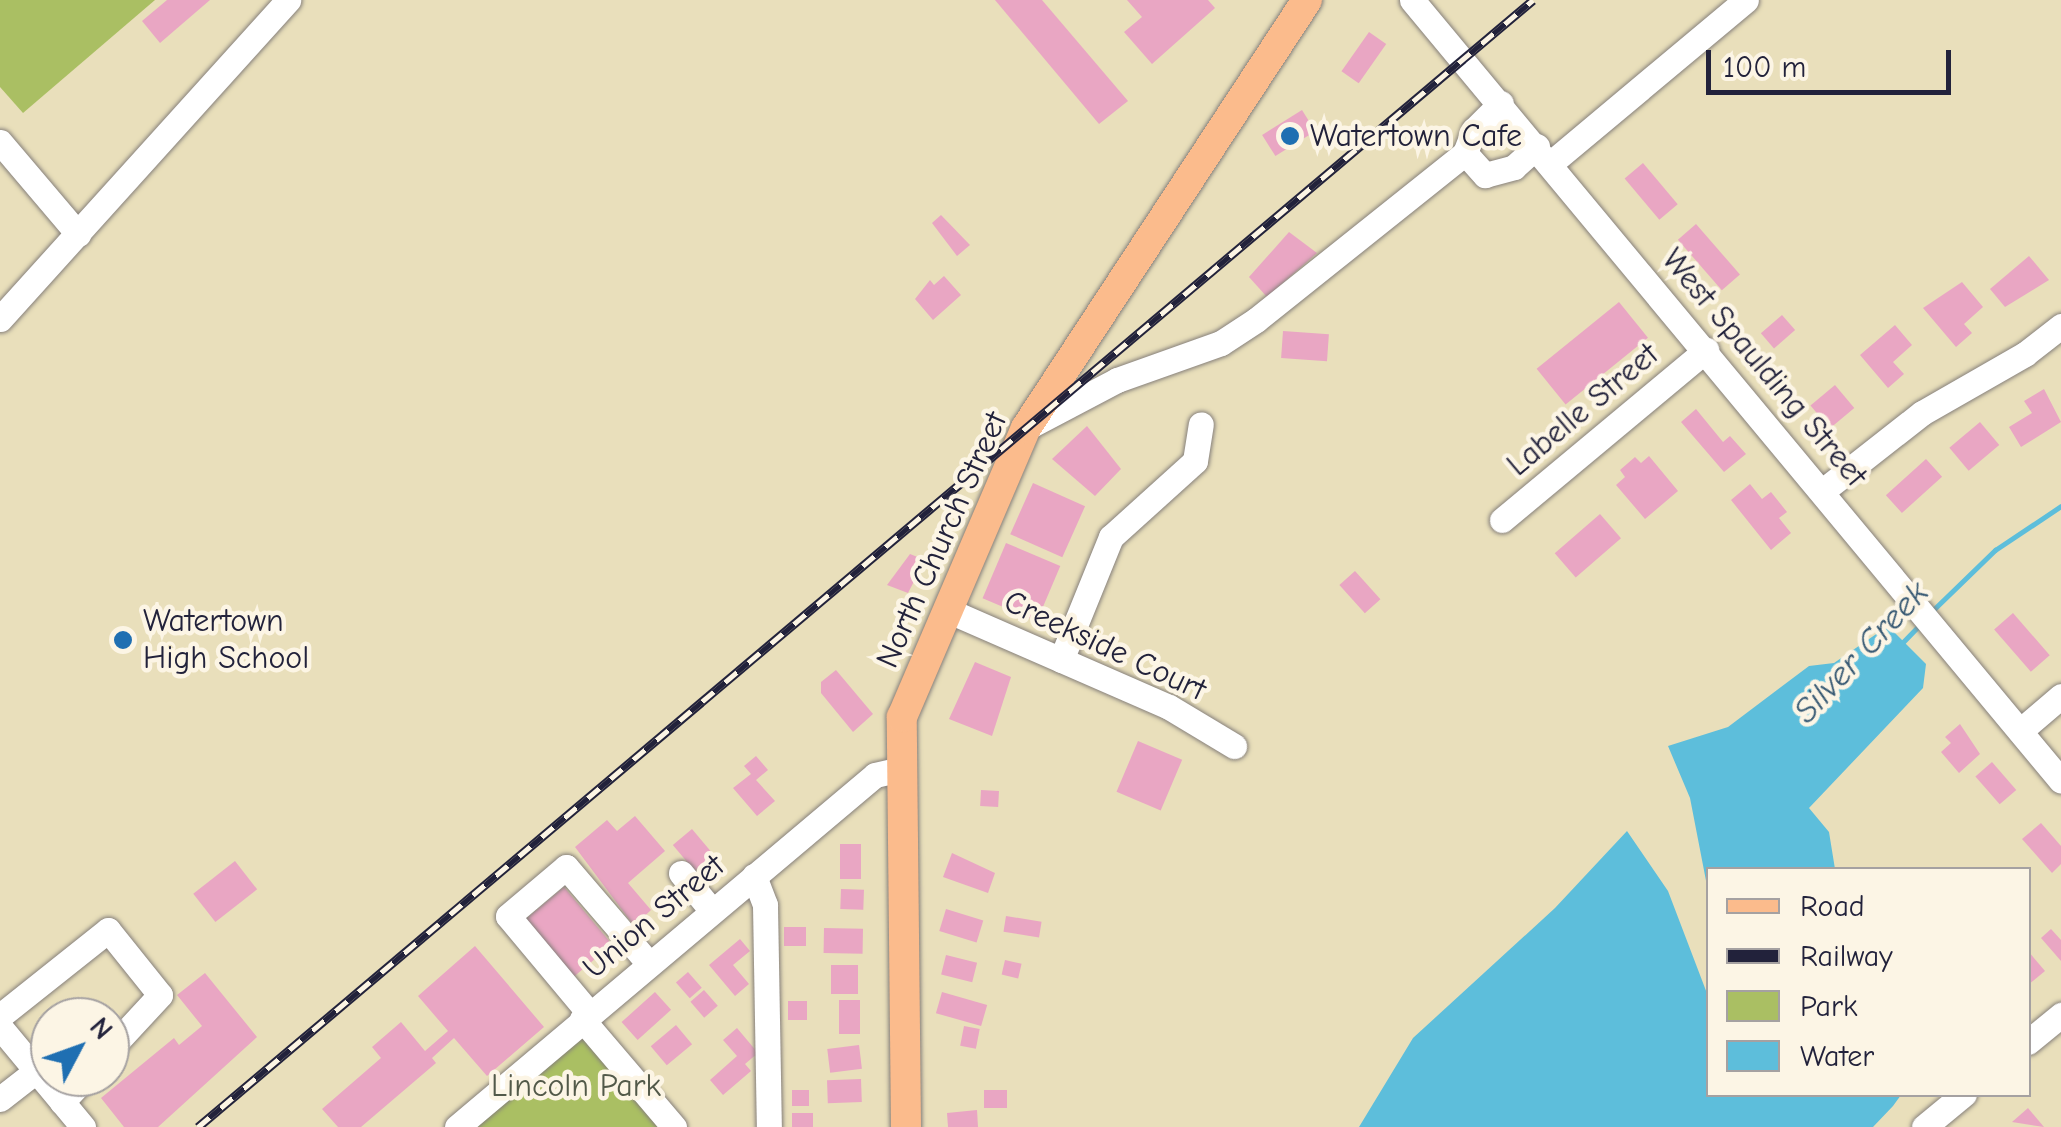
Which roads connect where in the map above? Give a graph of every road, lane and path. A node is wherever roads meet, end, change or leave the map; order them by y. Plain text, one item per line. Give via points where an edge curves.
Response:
1 (288, 0) edge
2 (1307, 0) edge
3 (1412, 0) edge
4 (1746, 0) edge
5 (1502, 103) junction
6 (0, 142) edge
7 (1464, 153) junction
8 (1544, 154) junction
9 (78, 234) junction
10 (0, 319) edge
11 (2061, 326) edge
12 (1706, 350) junction
13 (1200, 424) dead end
14 (1026, 428) junction
15 (1825, 490) junction
16 (1502, 520) dead end
17 (946, 610) junction
18 (1061, 660) junction
19 (2061, 696) edge
20 (2020, 730) junction
21 (1234, 746) dead end
22 (900, 769) junction
23 (2061, 781) edge
24 (681, 873) dead end
25 (754, 876) junction
26 (712, 911) junction
27 (648, 964) junction
28 (2061, 1015) edge
29 (0, 1016) edge
30 (586, 1016) junction
31 (0, 1026) edge
32 (130, 1027) edge
33 (2031, 1040) edge
34 (30, 1063) edge
35 (30, 1075) edge
36 (58, 1097) edge
37 (67, 1097) edge
38 (1960, 1097) edge
39 (0, 1098) edge
40 (62, 1102) junction
41 (83, 1127) edge
42 (457, 1127) edge
43 (674, 1127) edge
44 (769, 1127) edge
45 (906, 1127) edge
46 (1924, 1127) edge

1 - 9 street
2 - 14 main road, North Church Street
3 - 5 street, West Spaulding Street
4 - 8 street
5 - 7 street via 1474,130
5 - 8 street, West Spaulding Street
6 - 9 street
7 - 8 street via 1485,175
7 - 14 street via 1221,343 1117,380
8 - 12 street, West Spaulding Street
9 - 10 street
11 - 15 street via 1922,413
12 - 15 street, West Spaulding Street
12 - 16 street, Labelle Street
13 - 18 street via 1195,461 1112,537
14 - 17 main road, North Church Street
15 - 20 street, West Spaulding Street
17 - 18 street, Creekside Court
17 - 22 main road, North Church Street via 902,717
18 - 21 street, Creekside Court via 1170,707
19 - 20 street
20 - 23 street, West Spaulding Street
22 - 25 street, Union Street via 875,775
22 - 45 main road, North Church Street
24 - 26 street
25 - 26 street, Union Street
25 - 44 street via 765,905
26 - 27 street, Union Street
27 - 30 street, Union Street
27 - 30 street via 566,867 508,916
28 - 33 street
29 - 32 street via 108,930 160,994
30 - 42 street, Union Street
30 - 43 street
31 - 34 street
35 - 39 street
36 - 40 street
37 - 40 street
38 - 46 street
40 - 41 street

